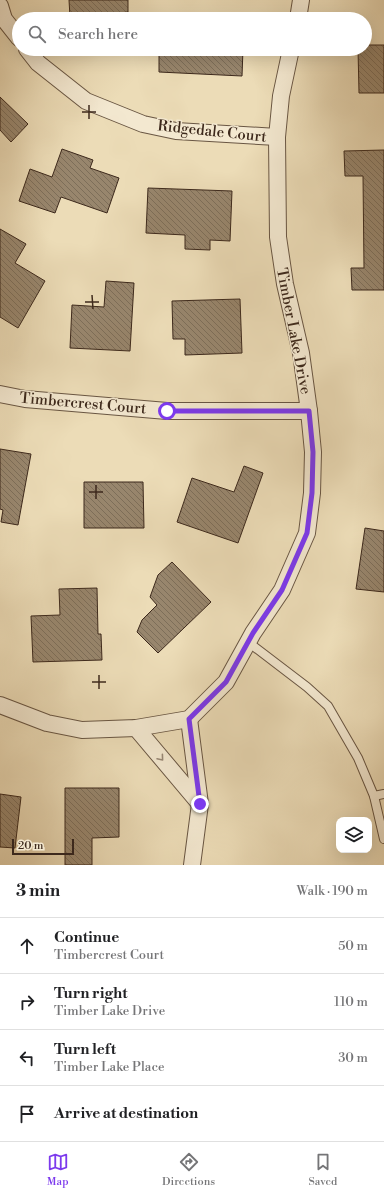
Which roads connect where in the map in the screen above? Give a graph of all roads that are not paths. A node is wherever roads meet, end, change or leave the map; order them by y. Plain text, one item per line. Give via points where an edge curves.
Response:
1 (301, 0) edge
2 (0, 6) edge
3 (299, 12) edge
4 (12, 29) edge
5 (32, 56) edge
6 (290, 56) edge
7 (277, 137) junction
8 (0, 394) edge
9 (309, 411) junction
10 (248, 642) junction
11 (0, 705) edge
12 (189, 719) junction
13 (136, 728) junction
14 (384, 794) edge
15 (374, 796) junction
16 (200, 804) junction
17 (384, 839) edge
18 (192, 865) edge

1 - 3 street
2 - 4 street via 4,19
5 - 7 street, Ridgedale Court via 86,101 143,124 176,130
6 - 7 street, Timber Lake Drive via 281,96
7 - 9 street, Timber Lake Drive via 278,236 284,284 301,354
8 - 9 street, Timbercrest Court via 25,399 167,411
9 - 10 street, Timber Lake Drive via 313,452 312,493 307,533 282,590
10 - 12 street, Timber Lake Drive via 226,682
10 - 15 lane via 328,706 358,758
11 - 13 street via 47,723 82,730
12 - 13 street
12 - 16 street
13 -> 16 street
14 - 15 lane
15 - 17 lane
16 - 18 street

